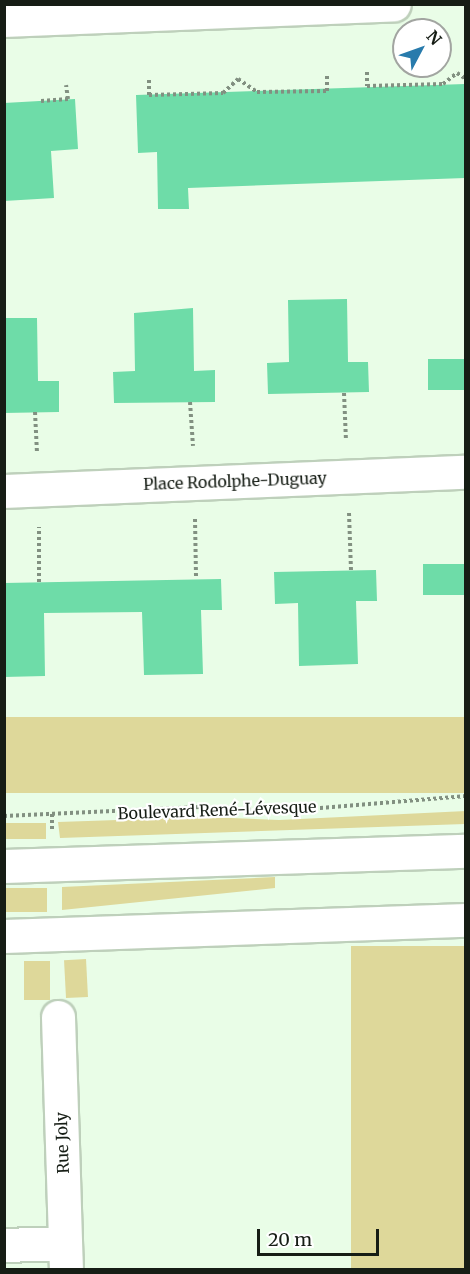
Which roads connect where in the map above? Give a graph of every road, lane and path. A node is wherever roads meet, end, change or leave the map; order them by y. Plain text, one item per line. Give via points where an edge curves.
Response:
1 (394, 4) edge
2 (344, 5) edge
3 (4, 20) edge
4 (367, 72) dead end
5 (327, 74) dead end
6 (465, 79) edge
7 (149, 80) dead end
8 (66, 85) dead end
9 (41, 101) dead end
10 (344, 393) dead end
11 (465, 472) edge
12 (348, 477) junction
13 (4, 491) edge
14 (351, 570) dead end
15 (465, 796) edge
16 (4, 816) edge
17 (465, 851) edge
18 (4, 866) edge
19 (465, 920) edge
20 (4, 936) edge
21 (58, 1017) dead end
22 (4, 1245) edge
23 (65, 1256) edge

1 - 2 street
2 - 3 street
4 - 6 path via 367,86 443,84 457,73
5 - 7 path via 327,91 257,92 238,79 223,93 149,95
8 - 9 path via 68,99
10 - 12 path
11 - 12 street, Place Rodolphe-Duguay
12 - 13 street, Place Rodolphe-Duguay
12 - 14 path
15 - 16 path, Boulevard René-Lévesque via 284,811 200,807
17 - 18 street
19 - 20 street
21 - 23 street, Rue Joly
22 - 23 street

